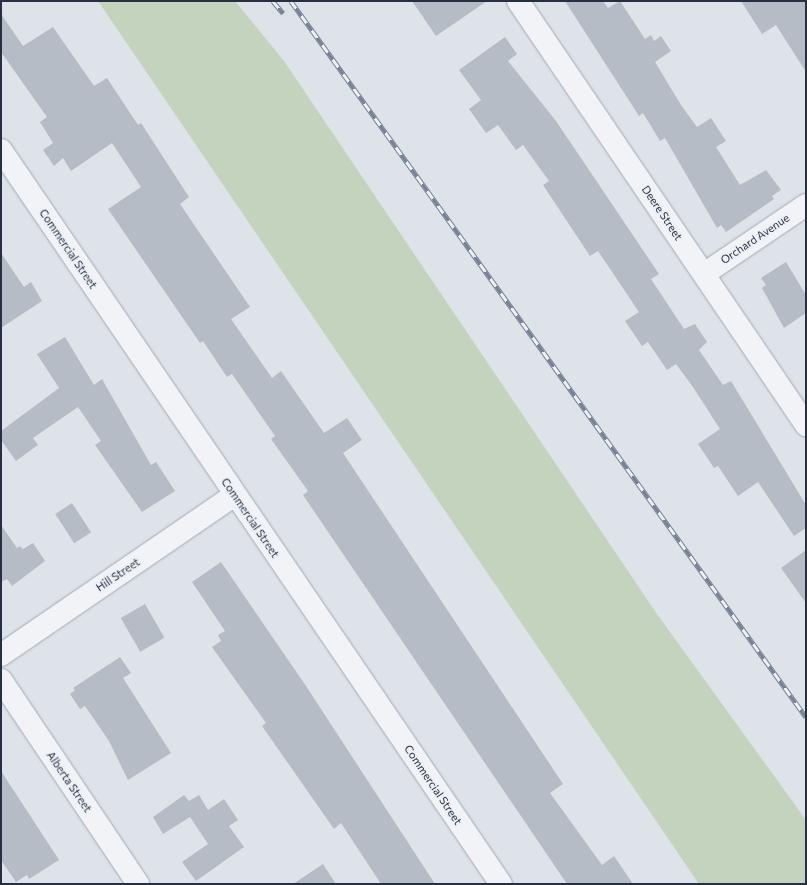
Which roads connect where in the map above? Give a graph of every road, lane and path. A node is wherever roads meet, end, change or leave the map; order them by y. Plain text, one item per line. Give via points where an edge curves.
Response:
1 (518, 1) edge
2 (1, 150) edge
3 (806, 205) edge
4 (704, 274) junction
5 (806, 425) edge
6 (235, 495) junction
7 (1, 654) edge
8 (1, 680) edge
9 (138, 884) edge
10 (501, 884) edge

1 - 4 street, Deere Street
2 - 6 street, Commercial Street
3 - 4 street, Orchard Avenue
4 - 5 street, Deere Street
6 - 7 street, Hill Street
6 - 10 street, Commercial Street
8 - 9 street, Alberta Street

